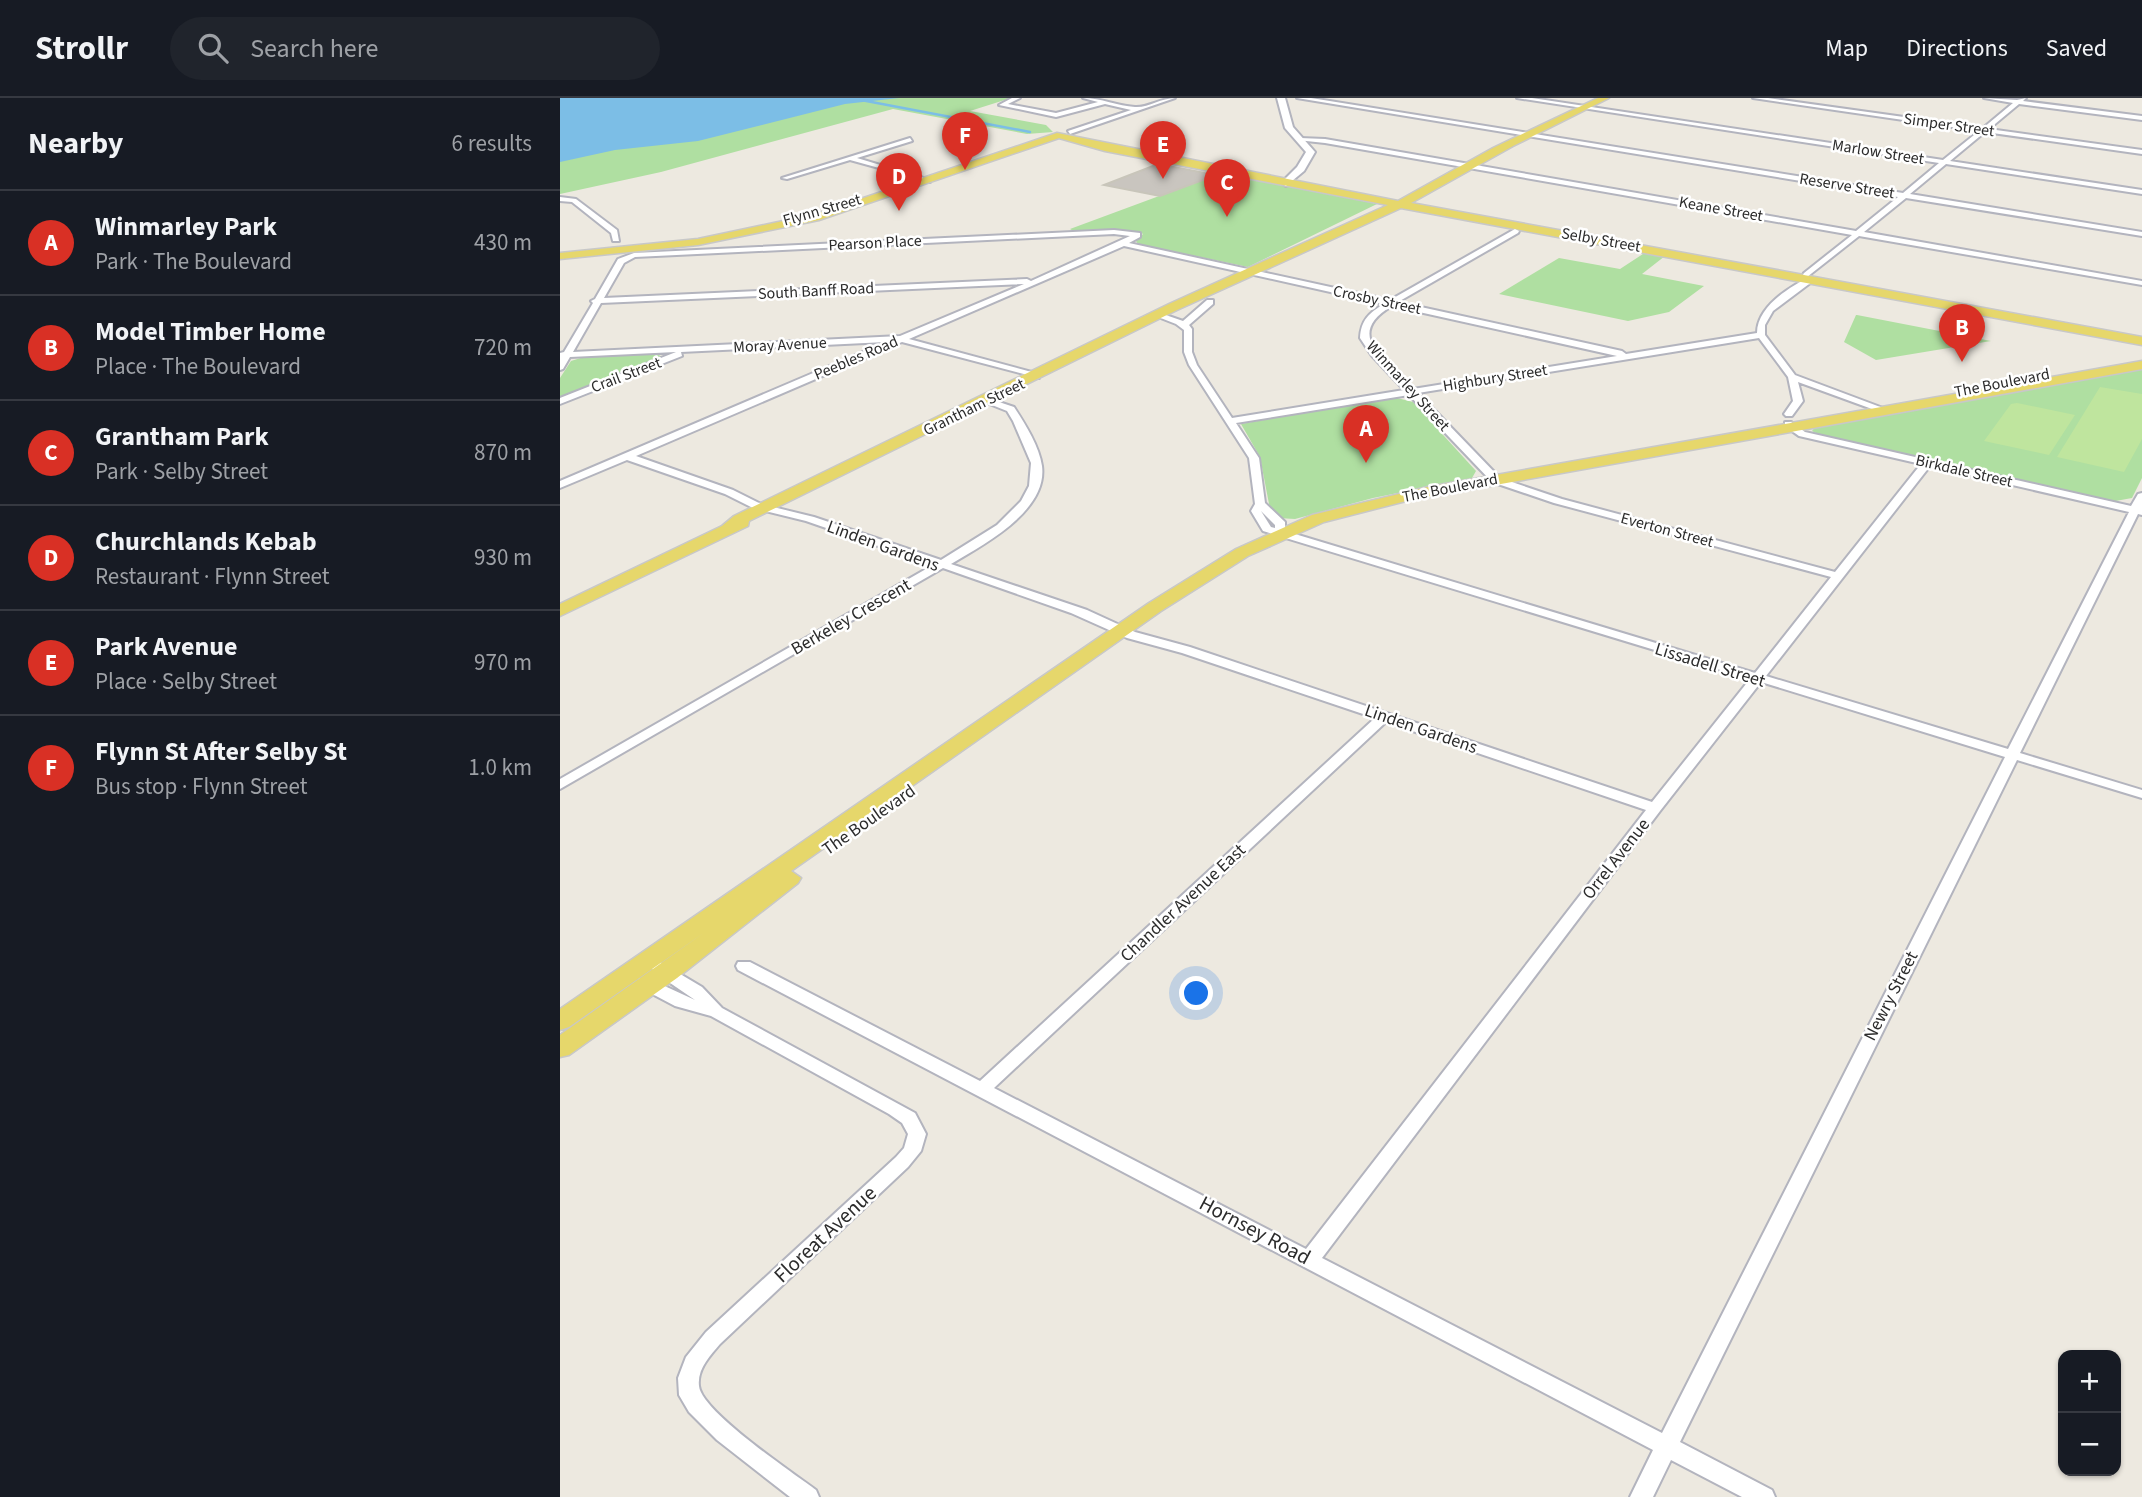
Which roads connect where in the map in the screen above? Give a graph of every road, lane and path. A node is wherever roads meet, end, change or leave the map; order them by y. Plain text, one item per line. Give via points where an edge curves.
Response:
1 (1017, 98) edge
2 (1086, 98) edge
3 (1172, 98) edge
4 (1282, 98) edge
5 (1300, 98) edge
6 (1520, 98) edge
7 (1606, 98) edge
8 (1756, 98) edge
9 (1987, 98) edge
10 (2021, 100) edge
11 (1104, 103) junction
12 (1585, 108) junction
13 (1138, 109) junction
14 (2142, 118) edge
15 (1984, 130) junction
16 (1061, 134) junction
17 (1530, 135) junction
18 (910, 140) dead end
19 (1300, 140) junction
20 (1086, 144) junction
21 (1016, 151) junction
22 (2142, 152) edge
23 (849, 158) junction
24 (1946, 162) junction
25 (1470, 166) junction
26 (785, 178) dead end
27 (927, 179) junction
28 (1289, 181) junction
29 (2142, 192) edge
30 (1906, 196) junction
31 (882, 198) junction
32 (560, 199) edge
33 (1397, 201) junction
34 (850, 202) junction
35 (1515, 231) dead end
36 (1860, 233) junction
37 (2142, 234) edge
38 (616, 239) dead end
39 (1123, 244) junction
40 (632, 251) junction
41 (560, 254) edge
42 (1250, 272) junction
43 (1808, 278) junction
44 (1038, 280) junction
45 (2142, 283) edge
46 (595, 301) junction
47 (1210, 302) dead end
48 (1390, 303) junction
49 (1155, 318) junction
50 (1185, 329) junction
51 (1760, 335) junction
52 (901, 339) junction
53 (2142, 339) edge
54 (691, 349) junction
55 (563, 355) edge
56 (1630, 356) junction
57 (2142, 357) edge
58 (2142, 365) edge
59 (560, 367) edge
60 (1036, 376) junction
61 (1792, 377) junction
62 (1412, 392) junction
63 (560, 401) edge
64 (986, 401) junction
65 (1879, 408) junction
66 (1230, 421) junction
67 (1790, 422) junction
68 (626, 456) junction
69 (1927, 463) junction
70 (1496, 480) junction
71 (560, 485) edge
72 (772, 506) junction
73 (2140, 506) edge
74 (1279, 533) junction
75 (939, 566) junction
76 (1839, 576) junction
77 (560, 611) edge
78 (1130, 630) junction
79 (1757, 679) junction
80 (1384, 717) junction
81 (2014, 755) junction
82 (560, 785) edge
83 (2142, 794) edge
84 (1656, 808) junction
85 (744, 966) dead end
86 (648, 973) junction
87 (717, 1012) junction
88 (560, 1021) edge
89 (560, 1048) edge
90 (982, 1089) junction
91 (1310, 1259) junction
92 (1667, 1446) junction
93 (808, 1497) edge
94 (1641, 1497) edge
95 (1764, 1497) edge

1 - 11 street via 1002,105 1056,115
2 - 11 street
3 - 13 street, Flynn Street
4 - 19 main road via 1289,128
5 - 17 street, Reserve Street
6 - 12 street, Marlow Street
7 - 12 main road, Grantham Street
8 - 15 street, Simper Street
9 - 10 street
10 - 14 street
10 - 15 street
11 - 13 street
12 - 17 main road, Grantham Street
12 - 24 street, Marlow Street
13 - 16 street, Flynn Street
15 - 22 street, Simper Street
15 - 24 street
16 - 20 main road, Selby Street
16 - 21 main road, Flynn Street
16 - 27 main road, Flynn Street
16 - 28 main road, Selby Street
17 - 25 main road, Grantham Street
17 - 30 street, Reserve Street
18 - 23 street
19 - 25 street, Keane Street
19 - 28 main road via 1311,154
20 - 21 main road via 1055,141
20 - 28 main road, Selby Street
21 - 27 main road, Flynn Street
23 - 26 street
23 - 27 street
24 - 29 street, Marlow Street
24 - 30 street
25 - 33 main road, Grantham Street
25 - 36 street, Keane Street
27 - 31 main road, Flynn Street
27 - 34 main road, Flynn Street
28 - 33 main road, Selby Street
30 - 36 street
30 - 37 street, Reserve Street
31 - 34 main road
31 - 40 main road, Flynn Street via 775,228
32 - 38 street via 574,201 614,232
33 - 42 main road, Grantham Street
33 - 43 main road, Selby Street
34 - 40 main road, Flynn Street via 755,228
35 - 48 street, Winmarley Street
36 - 43 street
36 - 45 street, Keane Street
39 - 40 street, Pearson Place via 1137,235
39 - 42 street, Crosby Street
39 - 44 street, Peebles Road
40 - 41 main road
40 - 46 street
42 - 48 street, Crosby Street
42 - 49 main road, Grantham Street
43 - 51 street via 1764,315
43 - 53 main road, Selby Street
44 - 46 street, South Banff Road
44 - 52 street, Peebles Road
46 - 55 street
47 - 50 street
48 - 56 street, Crosby Street
48 - 62 street, Winmarley Street via 1365,324 1364,338
49 - 50 street
49 - 60 main road, Grantham Street
50 - 66 street via 1193,365
51 - 56 street, Highbury Street
51 - 61 street
52 - 54 street, Moray Avenue
52 - 60 street, Moray Avenue
52 - 68 street, Peebles Road
54 - 55 street, Moray Avenue
54 - 63 street, Crail Street
55 - 59 street
56 - 62 street, Highbury Street
57 - 65 main road, The Boulevard
58 - 65 main road, The Boulevard
60 - 64 main road, Grantham Street
61 - 65 street
61 - 67 street via 1798,401
62 - 66 street, Highbury Street
62 - 70 street, Winmarley Street
64 - 72 main road, Grantham Street
64 - 75 street, Berkeley Crescent via 1011,409 1017,418 1037,467 1031,492 1021,509 990,535
65 - 67 main road, The Boulevard
66 - 74 street via 1254,458 1259,504 1281,524
67 - 69 street, Birkdale Street via 1802,434
67 - 70 main road, The Boulevard
68 - 71 street, Peebles Road
68 - 72 street, Linden Gardens
69 - 73 street, Birkdale Street
69 - 76 street, Orrel Avenue
70 - 74 main road, The Boulevard via 1367,504
70 - 76 street, Everton Street via 1558,501
72 - 75 street, Linden Gardens
72 - 77 main road, Grantham Street
73 - 81 street, Newry Street
74 - 78 main road, The Boulevard
74 - 79 street, Lissadell Street
75 - 78 street, Linden Gardens
75 - 82 street, Berkeley Crescent
76 - 79 street, Orrel Avenue
78 - 80 street, Linden Gardens
78 - 86 main road, The Boulevard
79 - 81 street, Lissadell Street
79 - 84 street, Orrel Avenue
80 - 84 street, Linden Gardens
80 - 90 street, Chandler Avenue East
81 - 83 street, Lissadell Street
81 - 92 street, Newry Street
84 - 91 street, Orrel Avenue
85 - 90 street, Hornsey Road
86 - 87 street, Floreat Avenue via 696,991
86 - 87 street, Floreat Avenue via 681,1002
86 - 88 main road, The Boulevard
86 - 89 main road, The Boulevard
87 - 93 street, Floreat Avenue via 909,1118 917,1134 912,1151 713,1338 689,1373 694,1404
90 - 91 street, Hornsey Road
91 - 92 street, Hornsey Road
92 - 94 street, Newry Street
92 - 95 street, Hornsey Road

